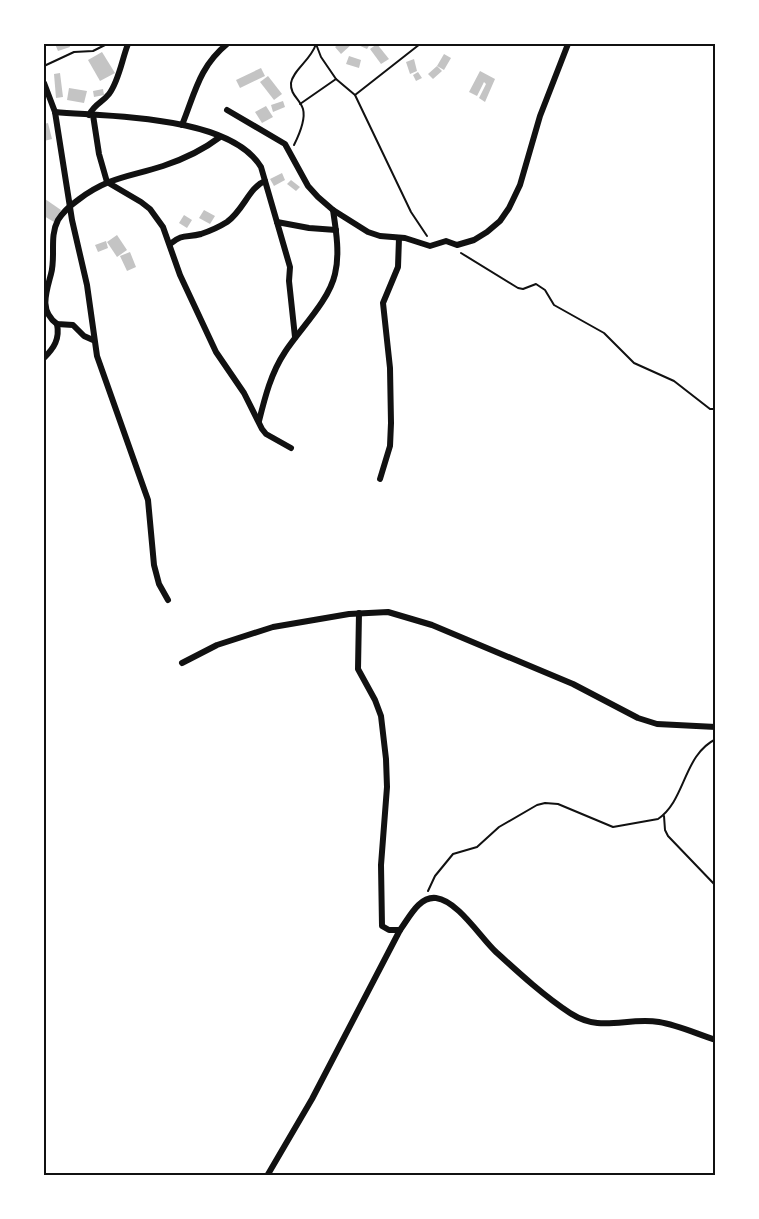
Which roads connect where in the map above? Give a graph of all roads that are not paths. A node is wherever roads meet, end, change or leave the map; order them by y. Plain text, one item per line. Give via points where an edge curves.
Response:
1 (128, 44) edge
2 (227, 44) edge
3 (568, 44) edge
4 (44, 84) edge
5 (227, 110) dead end
6 (55, 112) junction
7 (91, 115) junction
8 (182, 125) junction
9 (220, 137) junction
10 (265, 181) junction
11 (107, 182) junction
12 (69, 206) junction
13 (333, 210) junction
14 (277, 222) junction
15 (336, 230) junction
16 (399, 238) junction
17 (170, 244) junction
18 (44, 305) edge
19 (57, 324) junction
20 (295, 337) junction
21 (93, 340) junction
22 (44, 358) edge
23 (259, 422) junction
24 (291, 448) dead end
25 (380, 479) dead end
26 (168, 600) dead end
27 (359, 613) junction
28 (182, 663) dead end
29 (716, 727) edge
30 (400, 930) junction
31 (716, 1040) edge
32 (267, 1176) edge

1 - 7 street via 113,88 96,104
2 - 8 street via 202,72
3 - 16 street via 520,185 500,221 474,240 457,245 446,241 430,246
4 - 6 street
5 - 13 street via 285,144 308,186
6 - 7 street
6 - 12 street
7 - 8 street via 131,116
7 - 11 street
8 - 9 street
9 - 10 street via 249,152
9 - 11 street via 180,160
10 - 14 street
10 - 17 street via 256,185 240,211 228,221 198,235 181,236
11 - 12 street
11 - 17 street via 150,209
12 - 18 street via 55,227 52,270
12 - 21 street via 87,285
13 - 15 street
13 - 16 street via 368,232
14 - 15 street
14 - 20 street via 290,267
15 - 20 street via 335,277
16 - 25 street via 398,267 384,303 391,423 390,446
17 - 23 street via 216,352
18 - 19 street
19 - 21 street via 73,325
19 - 22 street via 55,345
20 - 23 street via 275,369
21 - 26 street via 148,500 154,565
23 - 24 street via 266,434
27 - 28 street via 246,634
27 - 29 street via 388,612 432,625 573,684 638,718 657,724
27 - 30 street via 358,669 381,716 385,751 382,926
30 - 31 street via 418,905 435,897 450,904 518,972 587,1023 661,1022
30 - 32 street via 308,1107

